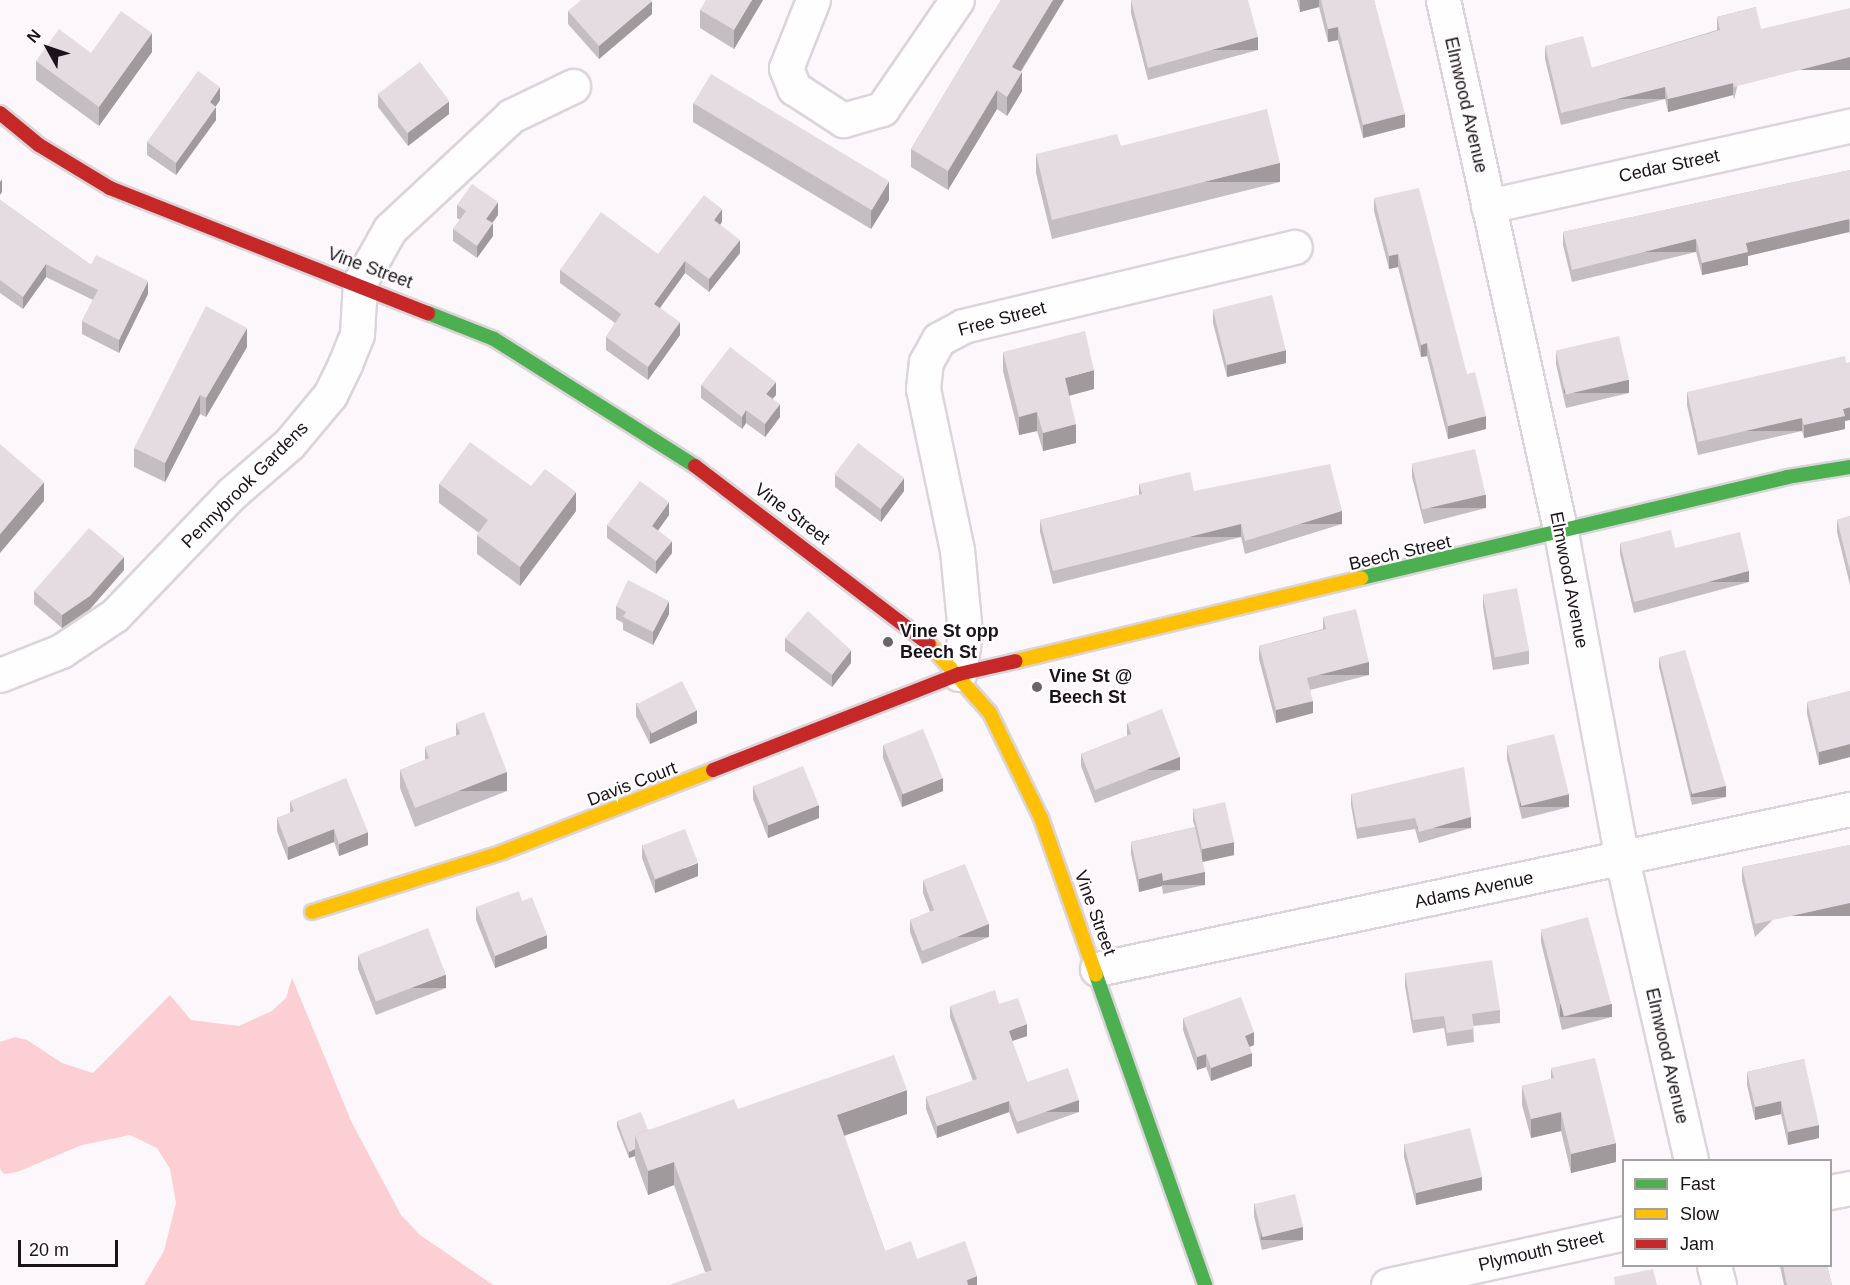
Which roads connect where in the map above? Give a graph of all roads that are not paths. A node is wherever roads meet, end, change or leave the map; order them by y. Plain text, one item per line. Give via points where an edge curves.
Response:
1 (813, 0) edge
2 (957, 0) edge
3 (1443, 0) edge
4 (573, 86) dead end
5 (0, 113) edge
6 (1850, 126) edge
7 (1488, 206) junction
8 (1295, 247) dead end
9 (360, 282) junction
10 (1850, 467) edge
11 (1561, 534) junction
12 (958, 674) junction
13 (0, 675) edge
14 (1850, 809) edge
15 (1622, 859) junction
16 (312, 912) dead end
17 (1097, 969) junction
18 (1691, 1159) edge
19 (1850, 1188) edge
20 (1832, 1192) edge
21 (1622, 1233) edge
22 (1714, 1267) edge
23 (1205, 1285) edge
24 (1388, 1285) edge
25 (1719, 1285) edge

1 - 2 street via 786,68 794,88 843,120 882,109
3 - 7 street, Elmwood Avenue
4 - 9 street via 511,116 439,180 390,229
5 - 9 street, Vine Street via 39,145 110,188 234,240
6 - 7 street, Cedar Street
7 - 11 street, Elmwood Avenue
8 - 12 street, Free Street via 963,326 939,339 926,362 923,389 957,550 965,633
9 - 12 street, Vine Street via 495,339 663,444 891,611
9 - 13 street, Pennybrook Gardens via 357,334 345,364 330,396 290,444 231,494 116,615 61,651
10 - 11 street, Beech Street via 1788,477
11 - 12 street, Beech Street
11 - 15 street, Elmwood Avenue
12 - 16 street, Davis Court via 503,852
12 - 17 street, Vine Street via 1008,745
14 - 15 street, Adams Avenue
15 - 17 street, Adams Avenue
15 - 18 street, Elmwood Avenue
17 - 23 street, Vine Street
19 - 20 street
21 - 24 street, Plymouth Street
22 - 25 street

